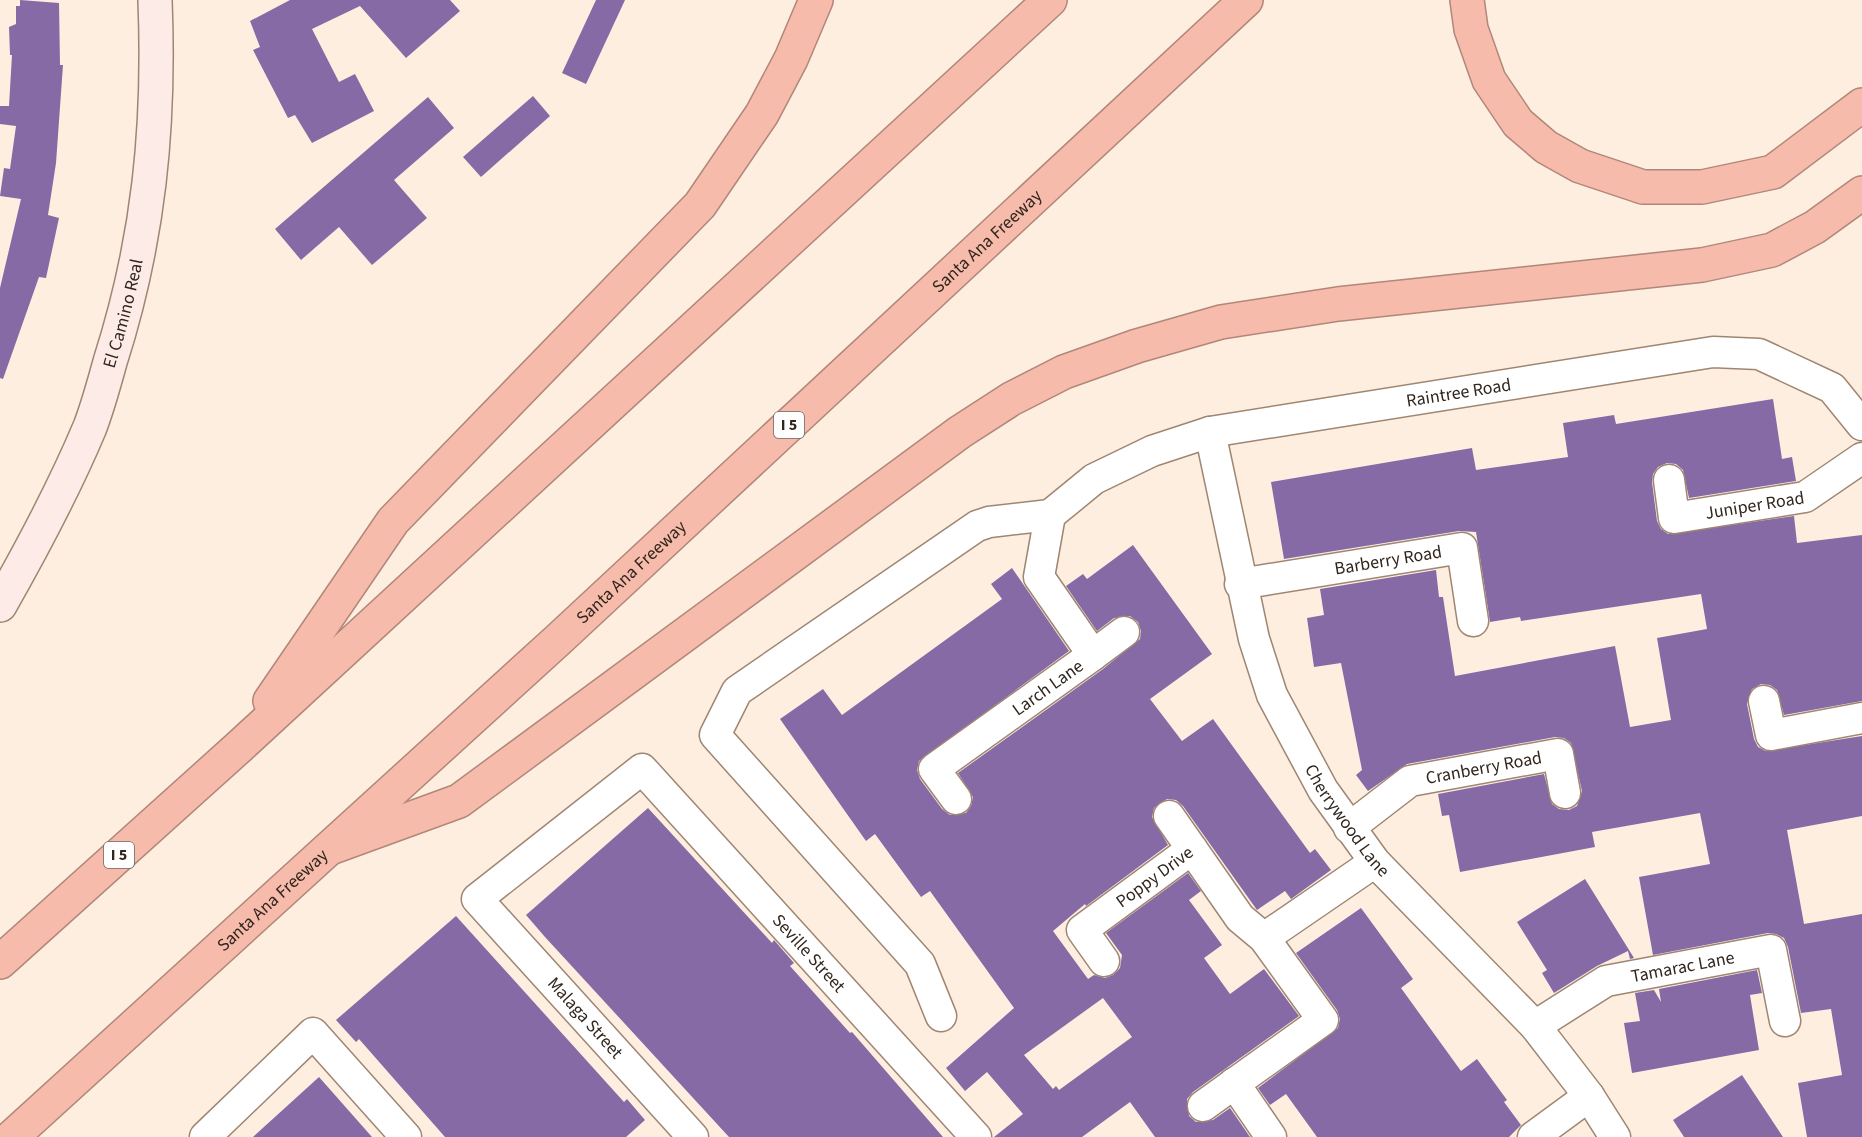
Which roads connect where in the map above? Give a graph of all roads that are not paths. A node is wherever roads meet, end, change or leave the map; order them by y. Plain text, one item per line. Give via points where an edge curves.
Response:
1 (155, 0) edge
2 (816, 0) edge
3 (1050, 0) edge
4 (1246, 0) edge
5 (1467, 0) edge
6 (1862, 105) edge
7 (1862, 193) edge
8 (1862, 425) edge
9 (1210, 432) junction
10 (1862, 458) edge
11 (1669, 480) dead end
12 (1050, 515) junction
13 (1240, 584) junction
14 (0, 605) edge
15 (1473, 621) dead end
16 (1124, 632) dead end
17 (1093, 655) junction
18 (1764, 701) dead end
19 (1862, 718) edge
20 (239, 747) junction
21 (642, 770) joint
22 (1565, 793) dead end
23 (956, 799) dead end
24 (1169, 816) dead end
25 (1349, 828) junction
26 (330, 849) junction
27 (1192, 849) junction
28 (1375, 862) junction
29 (1264, 938) junction
30 (1104, 961) dead end
31 (0, 962) edge
32 (941, 1017) dead end
33 (1785, 1021) dead end
34 (1535, 1026) junction
35 (1234, 1083) junction
36 (1589, 1096) junction
37 (1203, 1106) dead end
38 (12, 1137) edge
39 (205, 1137) edge
40 (406, 1137) edge
41 (693, 1137) edge
42 (976, 1137) edge
43 (1271, 1137) edge
44 (1533, 1137) edge
45 (1615, 1137) edge

1 - 14 main road, El Camino Real via 156,128 149,201 120,333 91,425 50,516
2 - 20 highway via 762,114 700,205 393,521
3 - 20 highway, I 5
4 - 26 highway, Santa Ana Freeway / I 5
5 - 6 highway via 1489,80 1518,123 1546,147 1580,166 1643,187 1702,188 1773,172
7 - 26 highway via 1815,227 1772,250 1702,265 1338,304 1221,322 1064,372 1011,399 960,432 459,801
8 - 9 street, Raintree Road via 1832,388 1760,354 1713,352
9 - 12 street, Raintree Road via 1152,451 1094,480
9 - 13 street, Cherrywood Lane
10 - 11 street, Juniper Road via 1805,497 1674,518
12 - 17 street, Larch Lane via 1039,577
12 - 32 street via 977,526 737,691 715,735 920,964
13 - 15 street, Barberry Road via 1462,548
13 - 25 street, Cherrywood Lane via 1272,694 1323,790
16 - 17 street
17 - 23 street, Larch Lane via 934,769
18 - 19 street via 1771,735
20 - 31 highway, I 5
21 - 41 street, Malaga Street via 477,899
21 - 42 street, Seville Street
22 - 25 street, Cranberry Road via 1558,754 1410,782
24 - 27 street
25 - 28 street, Cherrywood Lane
26 - 38 highway, Santa Ana Freeway / I 5
27 - 29 street, Poppy Drive via 1240,918
27 - 30 street, Poppy Drive via 1082,930
28 - 29 street
28 - 34 street, Cherrywood Lane
29 - 35 street, Poppy Drive via 1323,1020
33 - 34 street, Tamarac Lane via 1771,950 1606,981
34 - 36 street, Cherrywood Lane
35 - 37 street
35 - 43 street
36 - 44 street
36 - 45 street, Cherrywood Lane
39 - 40 street via 313,1033

